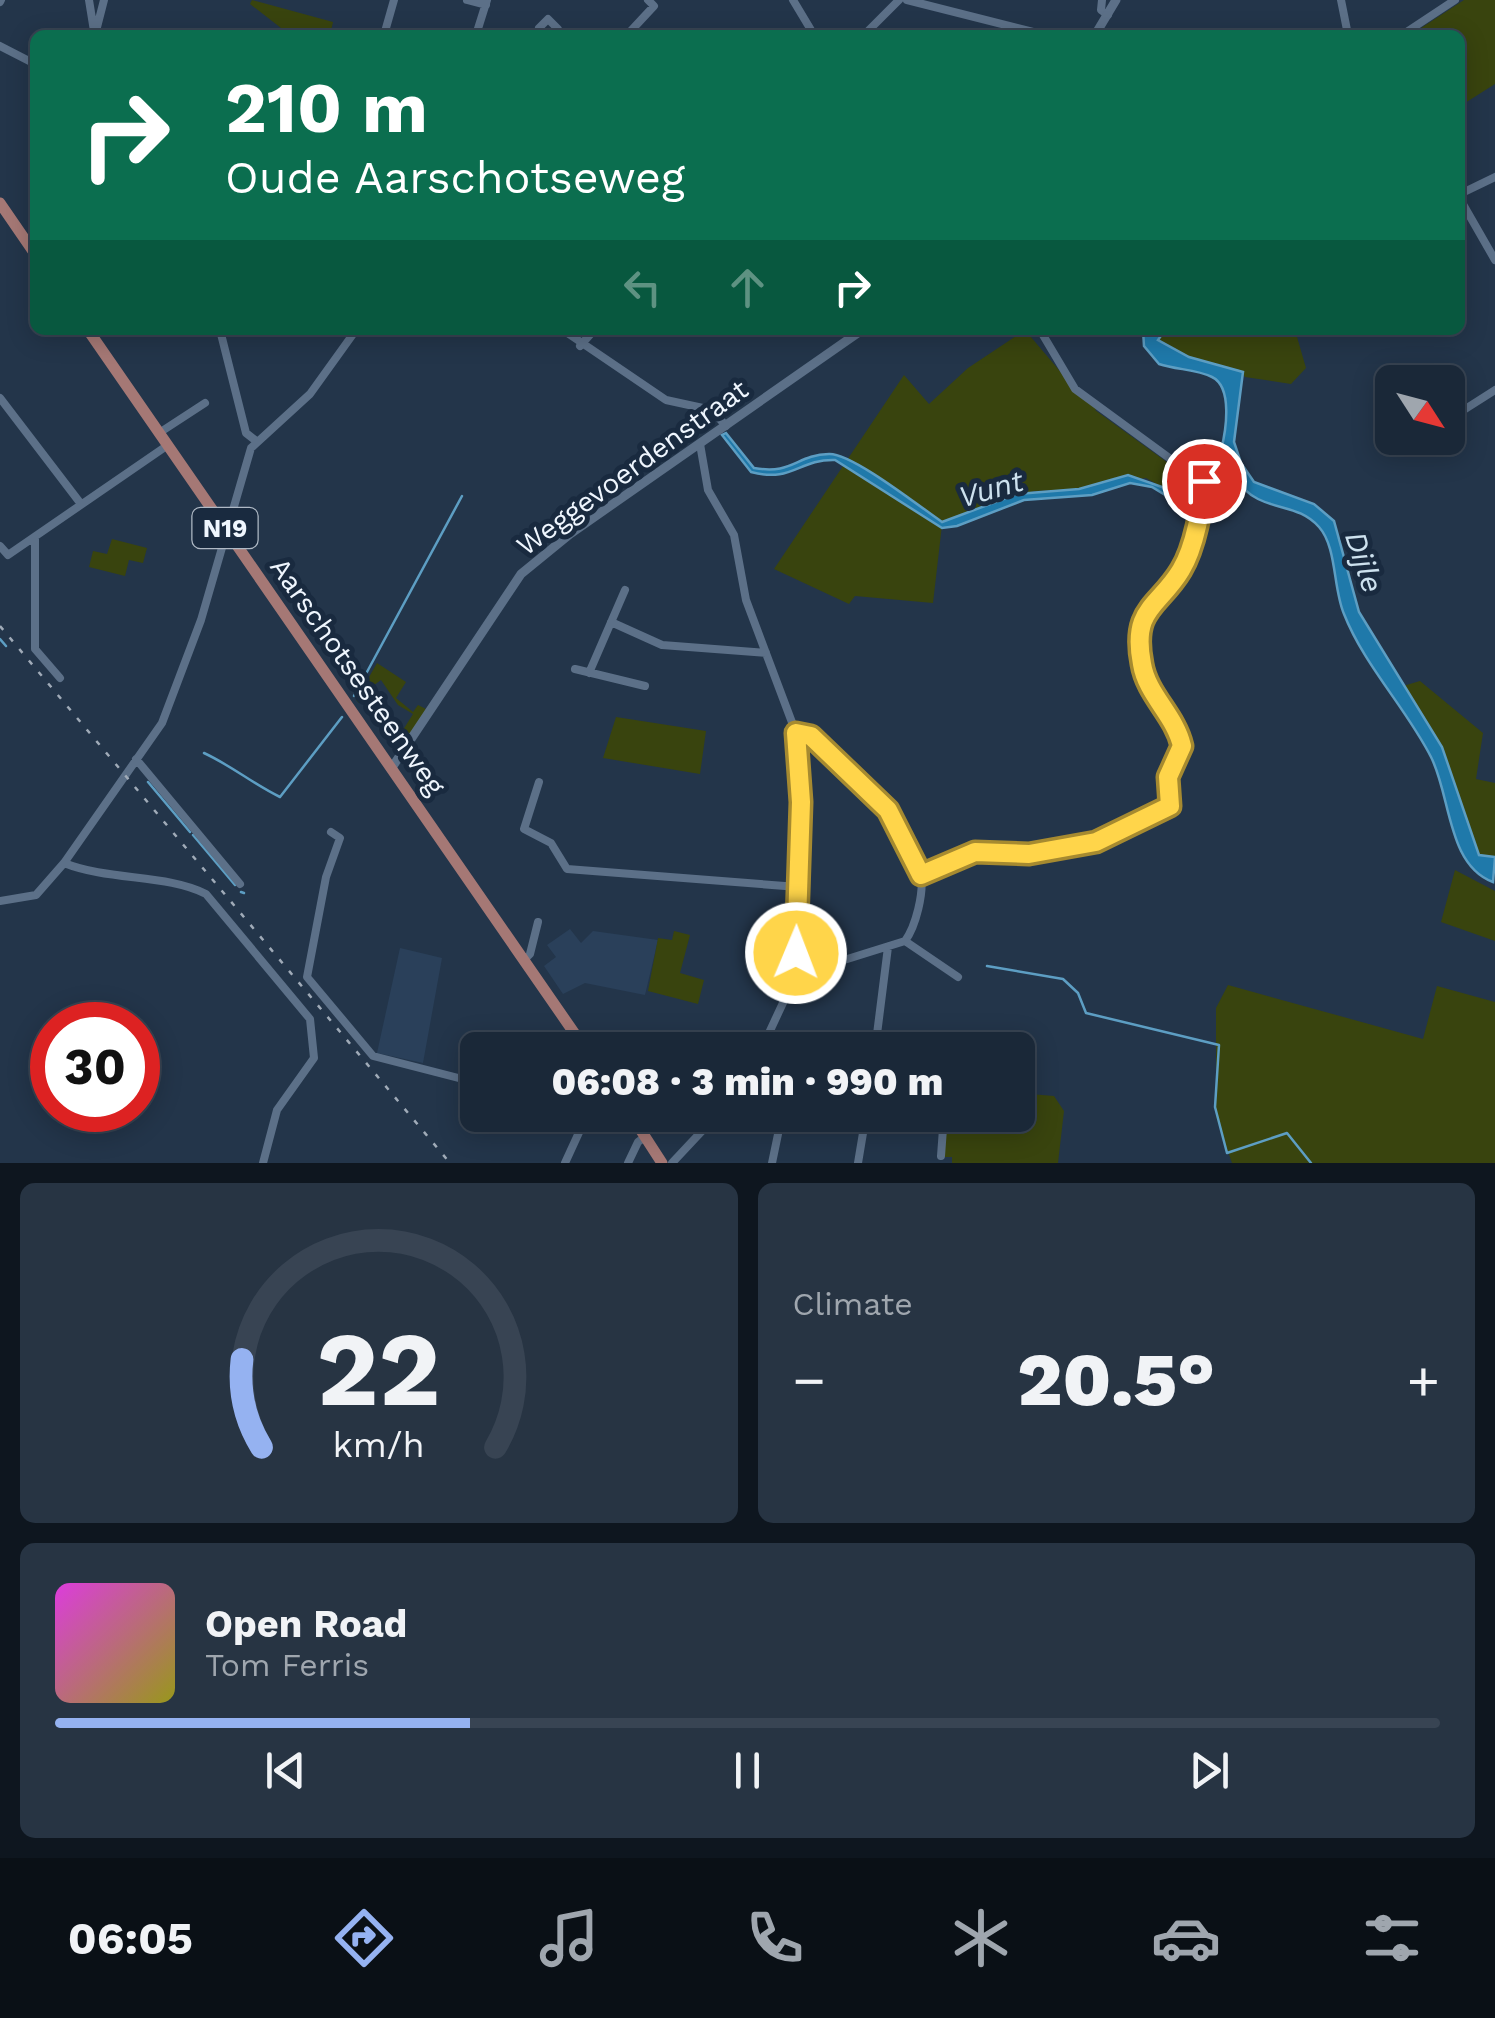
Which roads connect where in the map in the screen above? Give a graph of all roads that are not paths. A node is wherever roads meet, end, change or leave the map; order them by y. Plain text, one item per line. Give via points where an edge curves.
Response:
1 (89, 0) edge
2 (104, 0) edge
3 (394, 0) edge
4 (468, 0) edge
5 (793, 0) edge
6 (899, 0) edge
7 (907, 0) edge
8 (1102, 0) edge
9 (1116, 0) edge
10 (1341, 0) edge
11 (1455, 0) edge
12 (654, 2) edge
13 (487, 3) edge
14 (1106, 18) junction
15 (94, 30) edge
16 (96, 30) edge
17 (385, 30) edge
18 (478, 30) edge
19 (542, 30) edge
20 (558, 30) edge
21 (631, 30) edge
22 (811, 30) edge
23 (869, 30) edge
24 (1024, 30) edge
25 (1098, 30) edge
26 (1347, 30) edge
27 (1410, 30) edge
28 (0, 46) edge
29 (30, 61) edge
30 (1495, 177) edge
31 (1465, 193) edge
32 (0, 203) edge
33 (1465, 205) edge
34 (30, 247) edge
35 (1495, 260) edge
36 (91, 335) edge
37 (221, 335) edge
38 (352, 335) edge
39 (568, 335) edge
40 (590, 335) edge
41 (855, 335) edge
42 (1043, 335) edge
43 (580, 346) junction
44 (1495, 390) edge
45 (0, 398) edge
46 (205, 403) dead end
47 (1465, 409) edge
48 (722, 429) junction
49 (160, 433) junction
50 (255, 440) junction
51 (700, 444) junction
52 (168, 445) junction
53 (81, 504) junction
54 (227, 531) junction
55 (35, 536) junction
56 (0, 546) edge
57 (626, 590) dead end
58 (611, 622) junction
59 (766, 653) junction
60 (575, 669) dead end
61 (589, 673) junction
62 (60, 678) dead end
63 (645, 686) dead end
64 (796, 733) junction
65 (136, 760) junction
66 (392, 769) junction
67 (539, 782) dead end
68 (331, 832) dead end
69 (64, 863) junction
70 (921, 875) junction
71 (240, 884) dead end
72 (798, 887) junction
73 (1, 898) edge
74 (538, 922) dead end
75 (905, 941) junction
76 (888, 947) junction
77 (524, 960) junction
78 (796, 975) junction
79 (958, 978) dead end
80 (574, 1032) edge
81 (769, 1032) edge
82 (877, 1032) edge
83 (460, 1078) edge
84 (579, 1132) edge
85 (643, 1132) edge
86 (701, 1132) edge
87 (778, 1132) edge
88 (863, 1132) edge
89 (943, 1132) edge
90 (646, 1136) junction
91 (941, 1156) dead end
92 (264, 1163) edge
93 (565, 1163) edge
94 (628, 1163) edge
95 (662, 1163) edge
96 (672, 1163) edge
97 (772, 1163) edge
98 (858, 1163) edge

1 - 15 street
2 - 16 street
3 - 17 street
4 - 13 street
5 - 22 street
6 - 23 street
7 - 24 street
8 - 14 street
9 - 14 street
10 - 26 street
11 - 27 street
12 - 21 street
13 - 18 street
14 - 25 street
19 - 20 street via 548,18
28 - 29 street
30 - 31 street
32 - 34 main road
33 - 35 street
36 - 49 main road, Aarschotsesteenweg / N19
37 - 50 street via 246,433
38 - 50 street via 310,394
39 - 43 street
40 - 43 street
41 - 48 street, Weggevoerdenstraat
42 - 70 street via 1074,389 1204,481 1182,568 1148,606 1140,634 1144,674 1182,746 1168,777 1170,806 1096,842 1029,854 975,852
43 - 48 street via 666,400 716,413
44 - 47 street
45 - 53 street
46 - 49 street
48 - 51 street, Weggevoerdenstraat
49 - 52 main road, Aarschotsesteenweg / N19
50 - 54 street
51 - 59 street via 708,490 734,535 746,600
51 - 66 street, Weggevoerdenstraat via 522,574
52 - 53 street
52 - 54 main road, Aarschotsesteenweg / N19
53 - 55 street
54 - 65 street via 178,691
54 - 66 main road, Aarschotsesteenweg / N19
55 - 56 street via 8,555
55 - 62 street via 36,649
57 - 58 street
58 - 59 street via 662,644
58 - 61 street
59 - 64 street
60 - 61 street
61 - 63 street
64 - 70 street via 811,736 888,810
64 - 72 street
65 - 69 street
65 - 71 street
66 - 77 main road, Aarschotsesteenweg / N19
67 - 72 street via 524,828 552,843 570,870
68 - 83 street via 340,838 306,977 373,1056
69 - 73 street via 36,895
69 - 92 street via 206,894 305,1012 316,1052 277,1110
70 - 75 street
72 - 78 street
74 - 77 street
75 - 76 street
75 - 79 street
76 - 78 street
76 - 82 street
77 - 80 main road, Aarschotsesteenweg / N19
78 - 81 street
84 - 93 street
85 - 90 main road
86 - 96 street
87 - 97 street
88 - 98 street
89 - 91 street
90 - 94 street
90 - 95 main road

